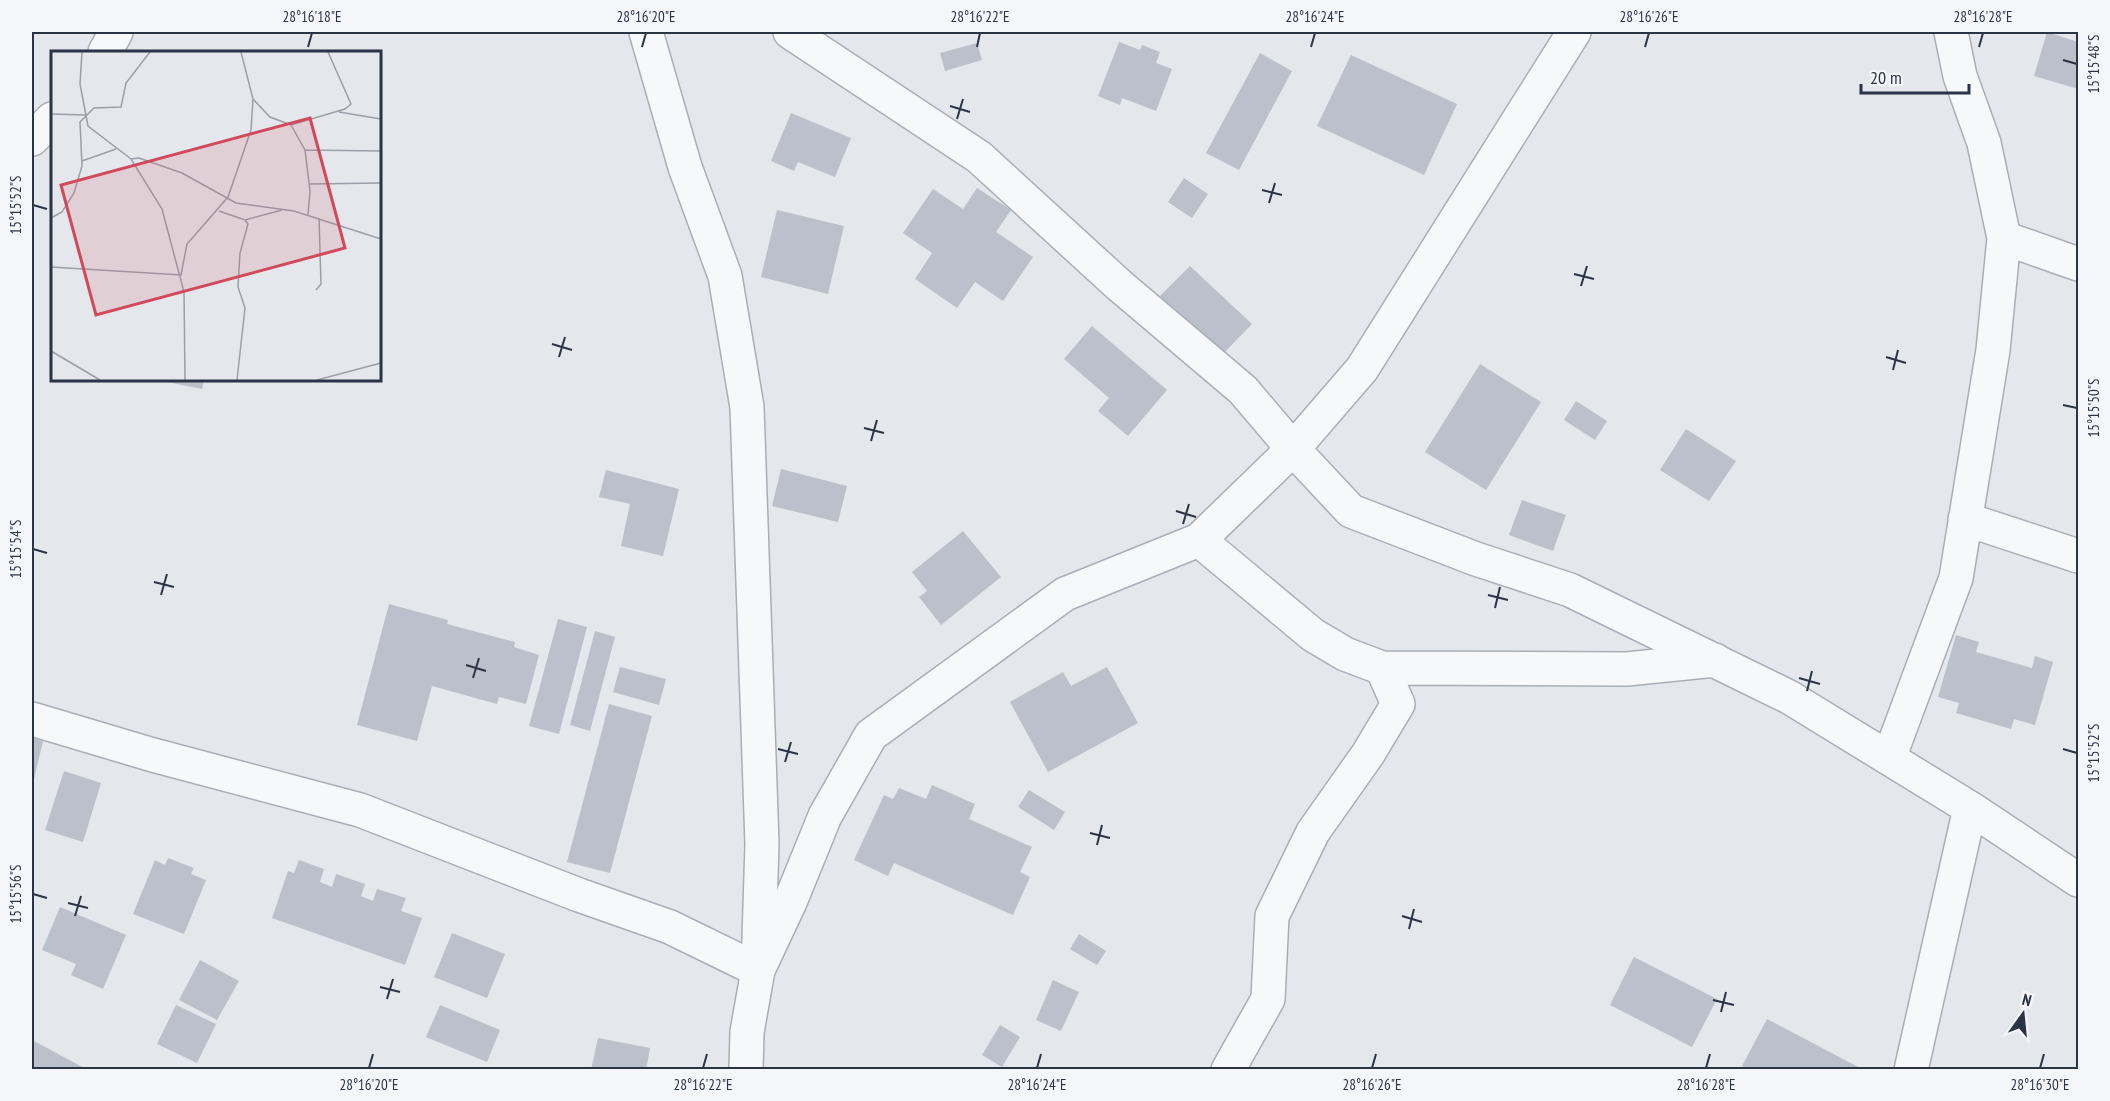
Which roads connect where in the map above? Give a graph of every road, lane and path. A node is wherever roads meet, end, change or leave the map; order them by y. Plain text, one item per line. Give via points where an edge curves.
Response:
1 (116, 32) edge
2 (646, 32) edge
3 (790, 32) edge
4 (1574, 32) edge
5 (1951, 32) edge
6 (106, 51) edge
7 (51, 120) edge
8 (32, 139) edge
9 (2004, 238) junction
10 (2079, 264) edge
11 (1293, 449) junction
12 (1965, 519) junction
13 (1198, 540) junction
14 (2079, 556) edge
15 (1715, 660) junction
16 (1382, 668) junction
17 (32, 720) edge
18 (1889, 758) junction
19 (1970, 808) junction
20 (2079, 880) edge
21 (758, 970) junction
22 (746, 1070) edge
23 (1227, 1070) edge
24 (1911, 1070) edge

1 - 6 street
2 - 21 street via 685,167 725,276 747,407 762,844
3 - 11 street via 979,157 1119,285 1244,390
4 - 11 street via 1362,369
5 - 9 street via 1960,76 1984,142
7 - 8 street
9 - 10 street
9 - 12 street via 1993,350
11 - 13 street
11 - 15 street via 1351,511 1570,590
12 - 14 street
12 - 18 street via 1956,578
13 - 16 street via 1313,635 1345,654
13 - 21 street via 1065,594 871,735 825,816
15 - 16 street via 1627,669
15 - 18 street via 1789,697
16 - 23 street via 1398,704 1313,832 1272,916 1268,999
17 - 21 street via 360,810 670,927
18 - 19 street
19 - 20 street
19 - 24 street
21 - 22 street via 747,1032

